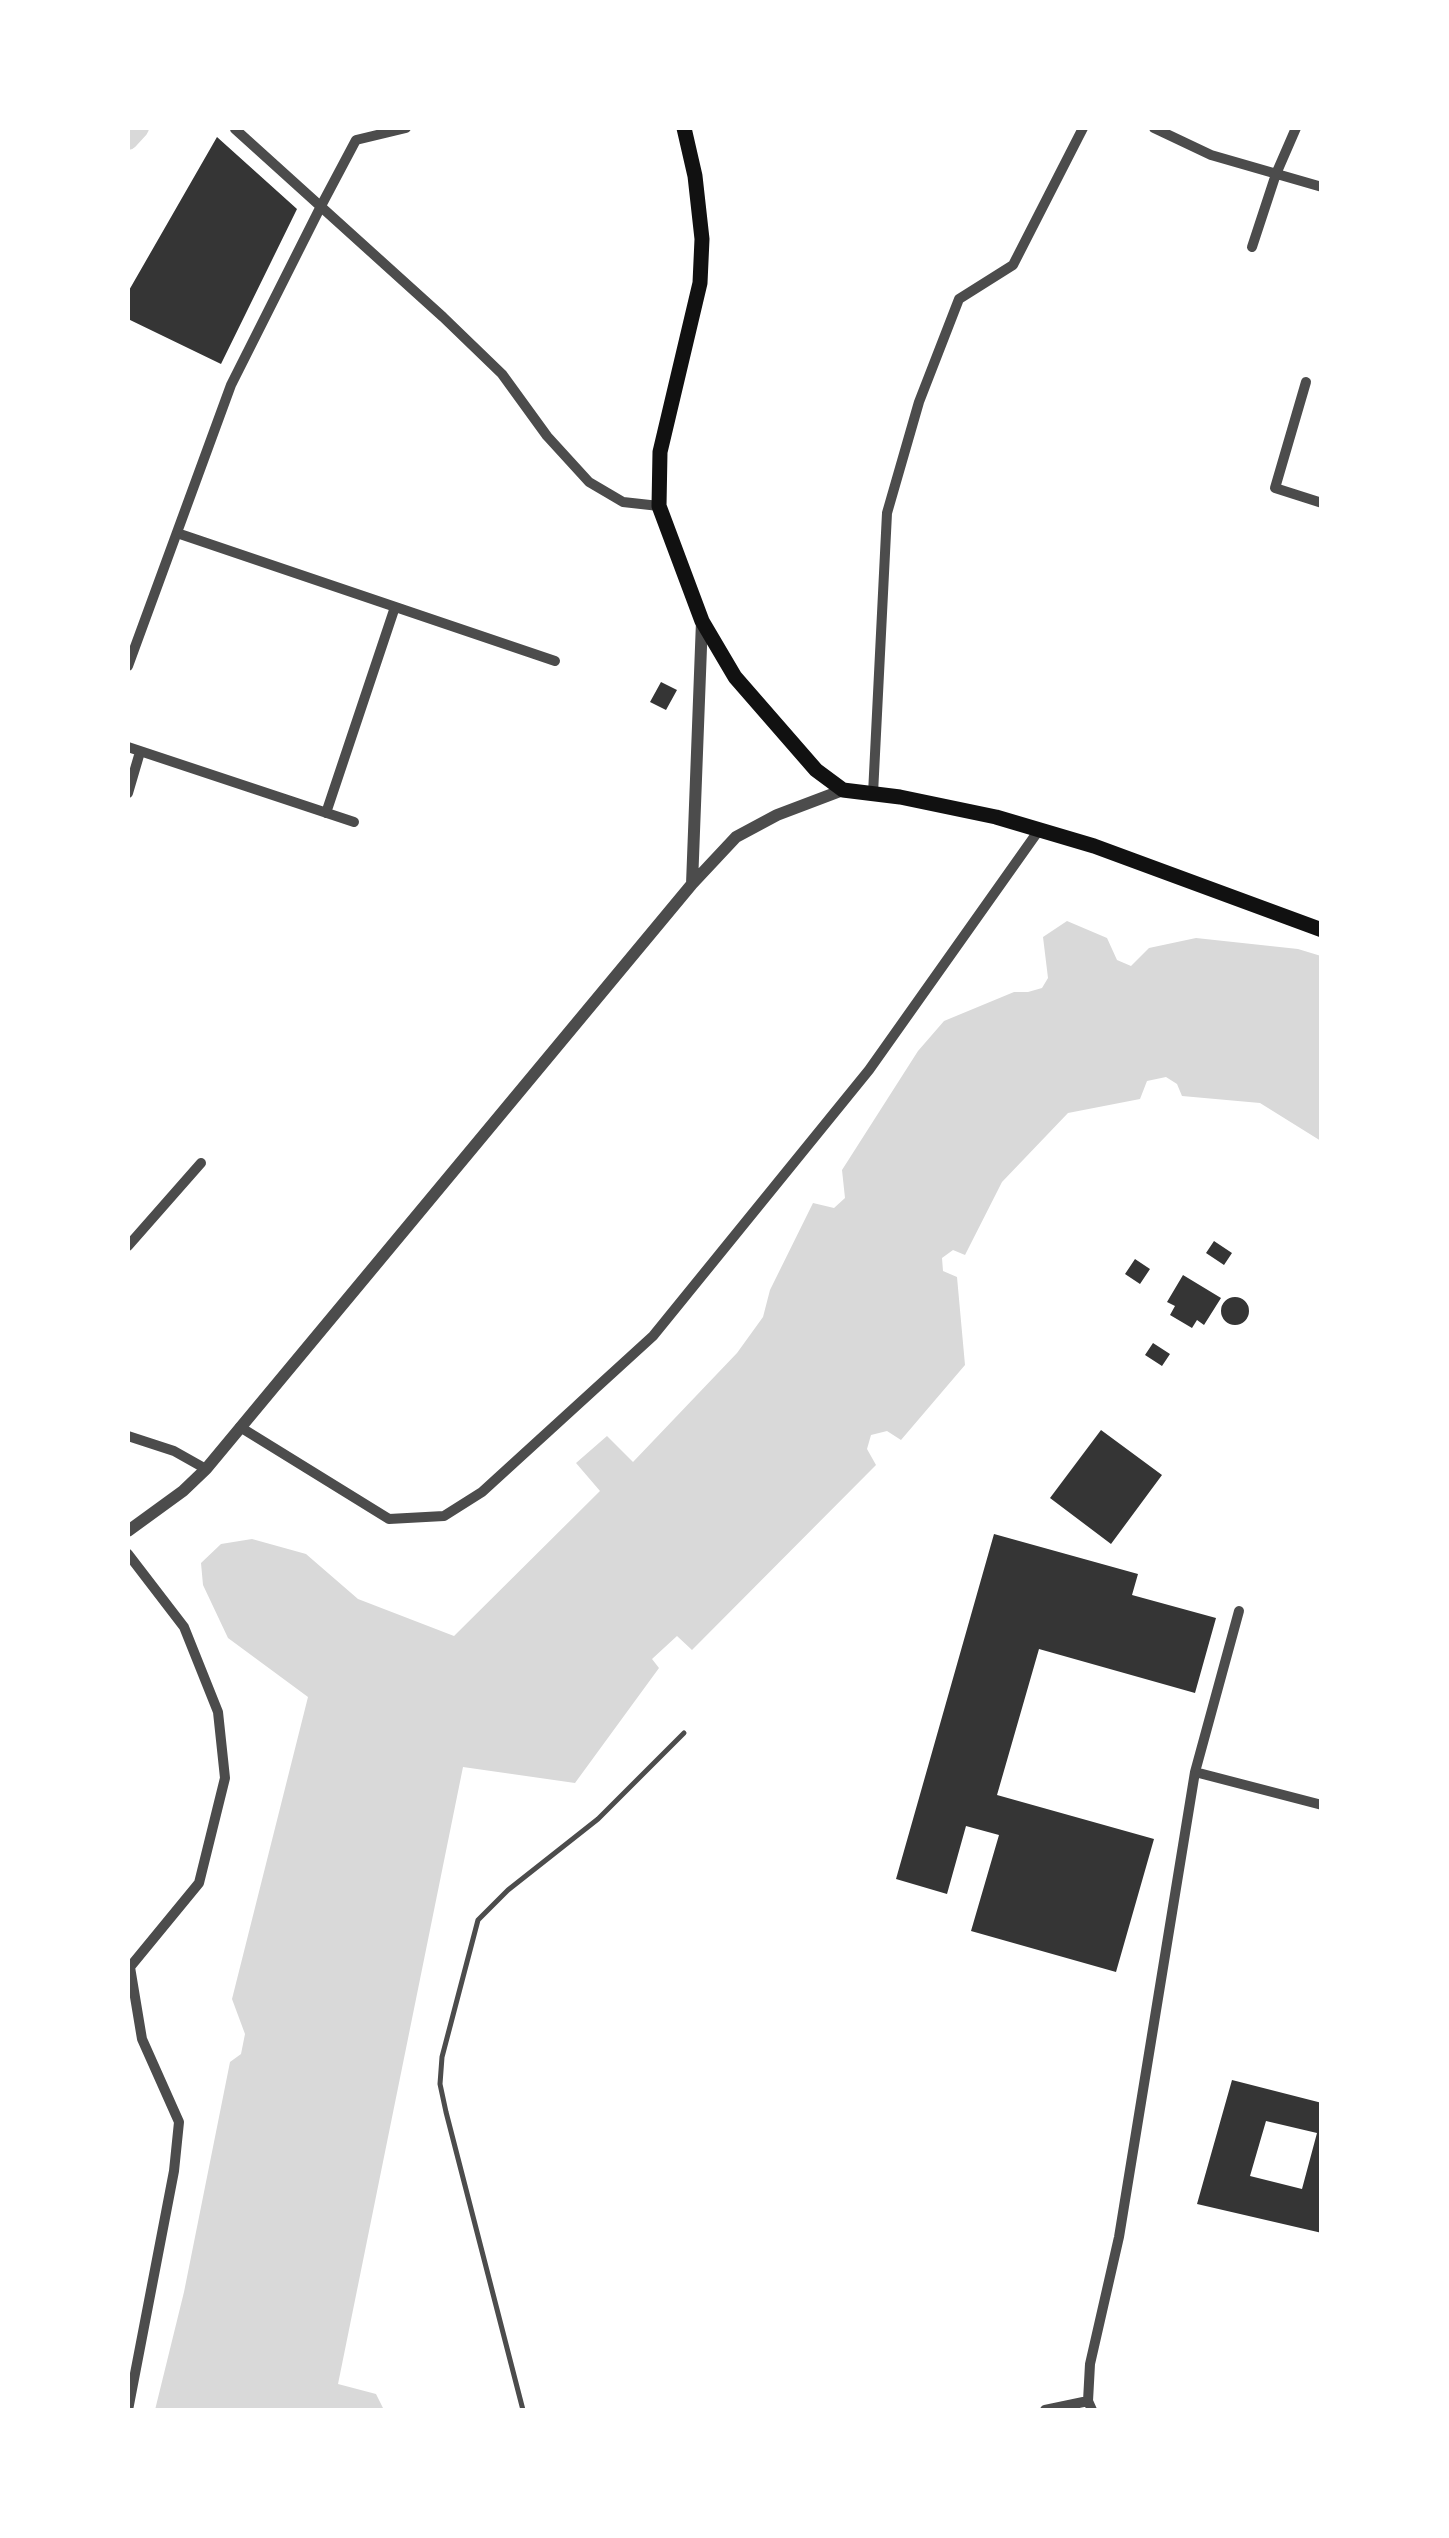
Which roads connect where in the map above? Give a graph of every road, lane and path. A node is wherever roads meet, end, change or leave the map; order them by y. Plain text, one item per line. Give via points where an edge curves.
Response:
1 (236, 128) edge
2 (406, 128) edge
3 (684, 128) edge
4 (1083, 128) edge
5 (1154, 128) edge
6 (1296, 128) edge
7 (1276, 174) junction
8 (1322, 187) edge
9 (321, 206) junction
10 (1252, 247) dead end
11 (1306, 382) dead end
12 (1322, 503) edge
13 (659, 506) junction
14 (177, 533) junction
15 (396, 607) junction
16 (702, 620) junction
17 (556, 661) dead end
18 (128, 666) edge
19 (128, 748) edge
20 (140, 752) junction
21 (844, 790) junction
22 (128, 793) edge
23 (873, 794) junction
24 (326, 813) junction
25 (354, 822) dead end
26 (1039, 830) junction
27 (692, 884) junction
28 (1322, 930) edge
29 (201, 1164) dead end
30 (128, 1246) edge
31 (240, 1427) junction
32 (128, 1436) edge
33 (206, 1468) junction
34 (128, 1531) edge
35 (128, 1554) edge
36 (1239, 1612) dead end
37 (684, 1732) dead end
38 (1195, 1772) junction
39 (1322, 1805) edge
40 (129, 1967) edge
41 (1090, 2406) edge
42 (128, 2410) edge
43 (522, 2410) edge
44 (1045, 2410) edge

1 - 9 street
2 - 9 street via 356,140
3 - 13 main road via 700,224 700,283 660,452
4 - 23 street via 1014,265 959,300 919,402 887,513
5 - 7 street
6 - 7 street
7 - 8 street
7 - 10 street
9 - 13 street via 502,374 589,482 623,502
9 - 14 street via 231,385
11 - 12 street via 1275,488
13 - 16 main road
14 - 15 street
14 - 18 street
15 - 17 street
15 - 24 street
16 - 21 main road via 735,677 816,770
16 - 27 street
19 - 20 street
20 - 22 street
20 - 24 street
21 - 23 main road
21 - 27 street via 736,837
23 - 26 main road
24 - 25 street
26 - 28 main road
26 - 31 street via 869,1070 653,1336 482,1492 444,1516 389,1519
27 - 31 street
29 - 30 street
31 - 33 street
32 - 33 street
33 - 34 street
35 - 40 street via 184,1628 218,1712 225,1778 199,1883
36 - 38 street
37 - 43 lane via 598,1820 478,1920 442,2058 446,2112
38 - 39 street
38 - 41 street via 1119,2237 1090,2364
40 - 42 street via 142,2039 179,2122
41 - 44 street

